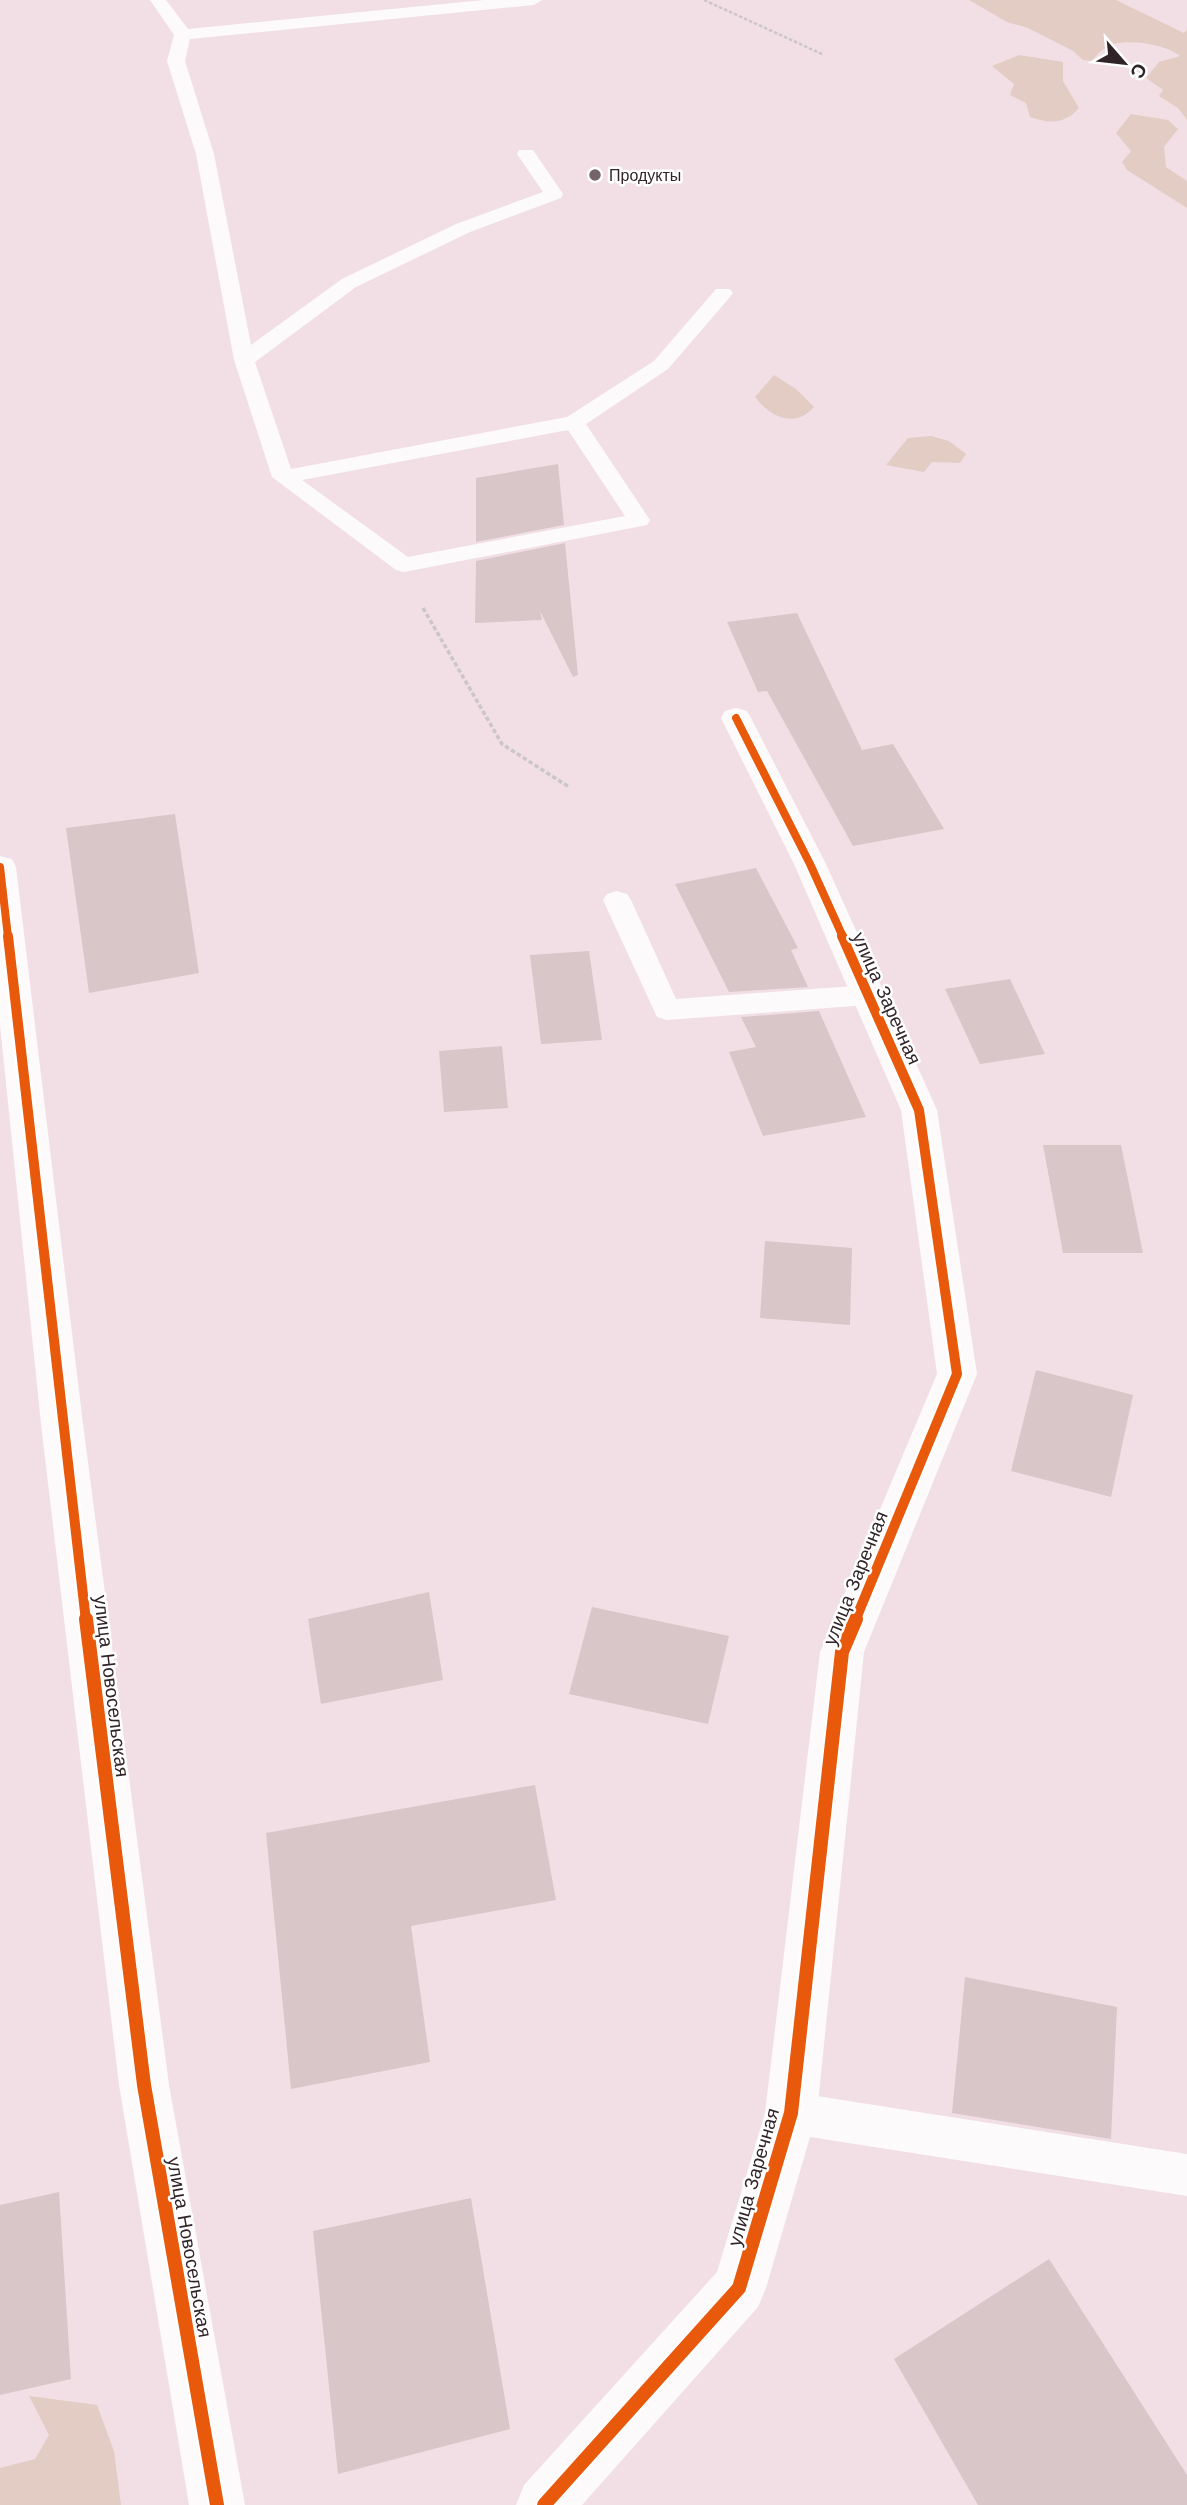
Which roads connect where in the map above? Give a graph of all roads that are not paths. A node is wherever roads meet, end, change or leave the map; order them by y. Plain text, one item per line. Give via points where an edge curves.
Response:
1 (158, 0) edge
2 (534, 0) edge
3 (183, 35) junction
4 (526, 154) dead end
5 (723, 293) dead end
6 (244, 360) junction
7 (574, 422) junction
8 (283, 478) junction
9 (736, 718) dead end
10 (0, 867) edge
11 (617, 900) dead end
12 (867, 995) junction
13 (792, 2112) junction
14 (1187, 2175) edge
15 (217, 2505) edge
16 (544, 2505) edge

1 - 3 lane
2 - 3 lane
3 - 6 lane via 176,61 205,154
4 - 6 lane via 554,194 463,228 349,283
5 - 7 lane via 661,365
6 - 8 lane
7 - 8 lane
7 - 8 lane via 639,520 404,565
9 - 12 street, улица Заречная via 810,864
10 - 15 street, улица Новосельская via 62,1424 144,2085
11 - 12 lane via 667,1010
12 - 13 street, улица Заречная via 919,1110 957,1374 842,1652
13 - 14 lane
13 - 16 street, улица Заречная via 739,2288

